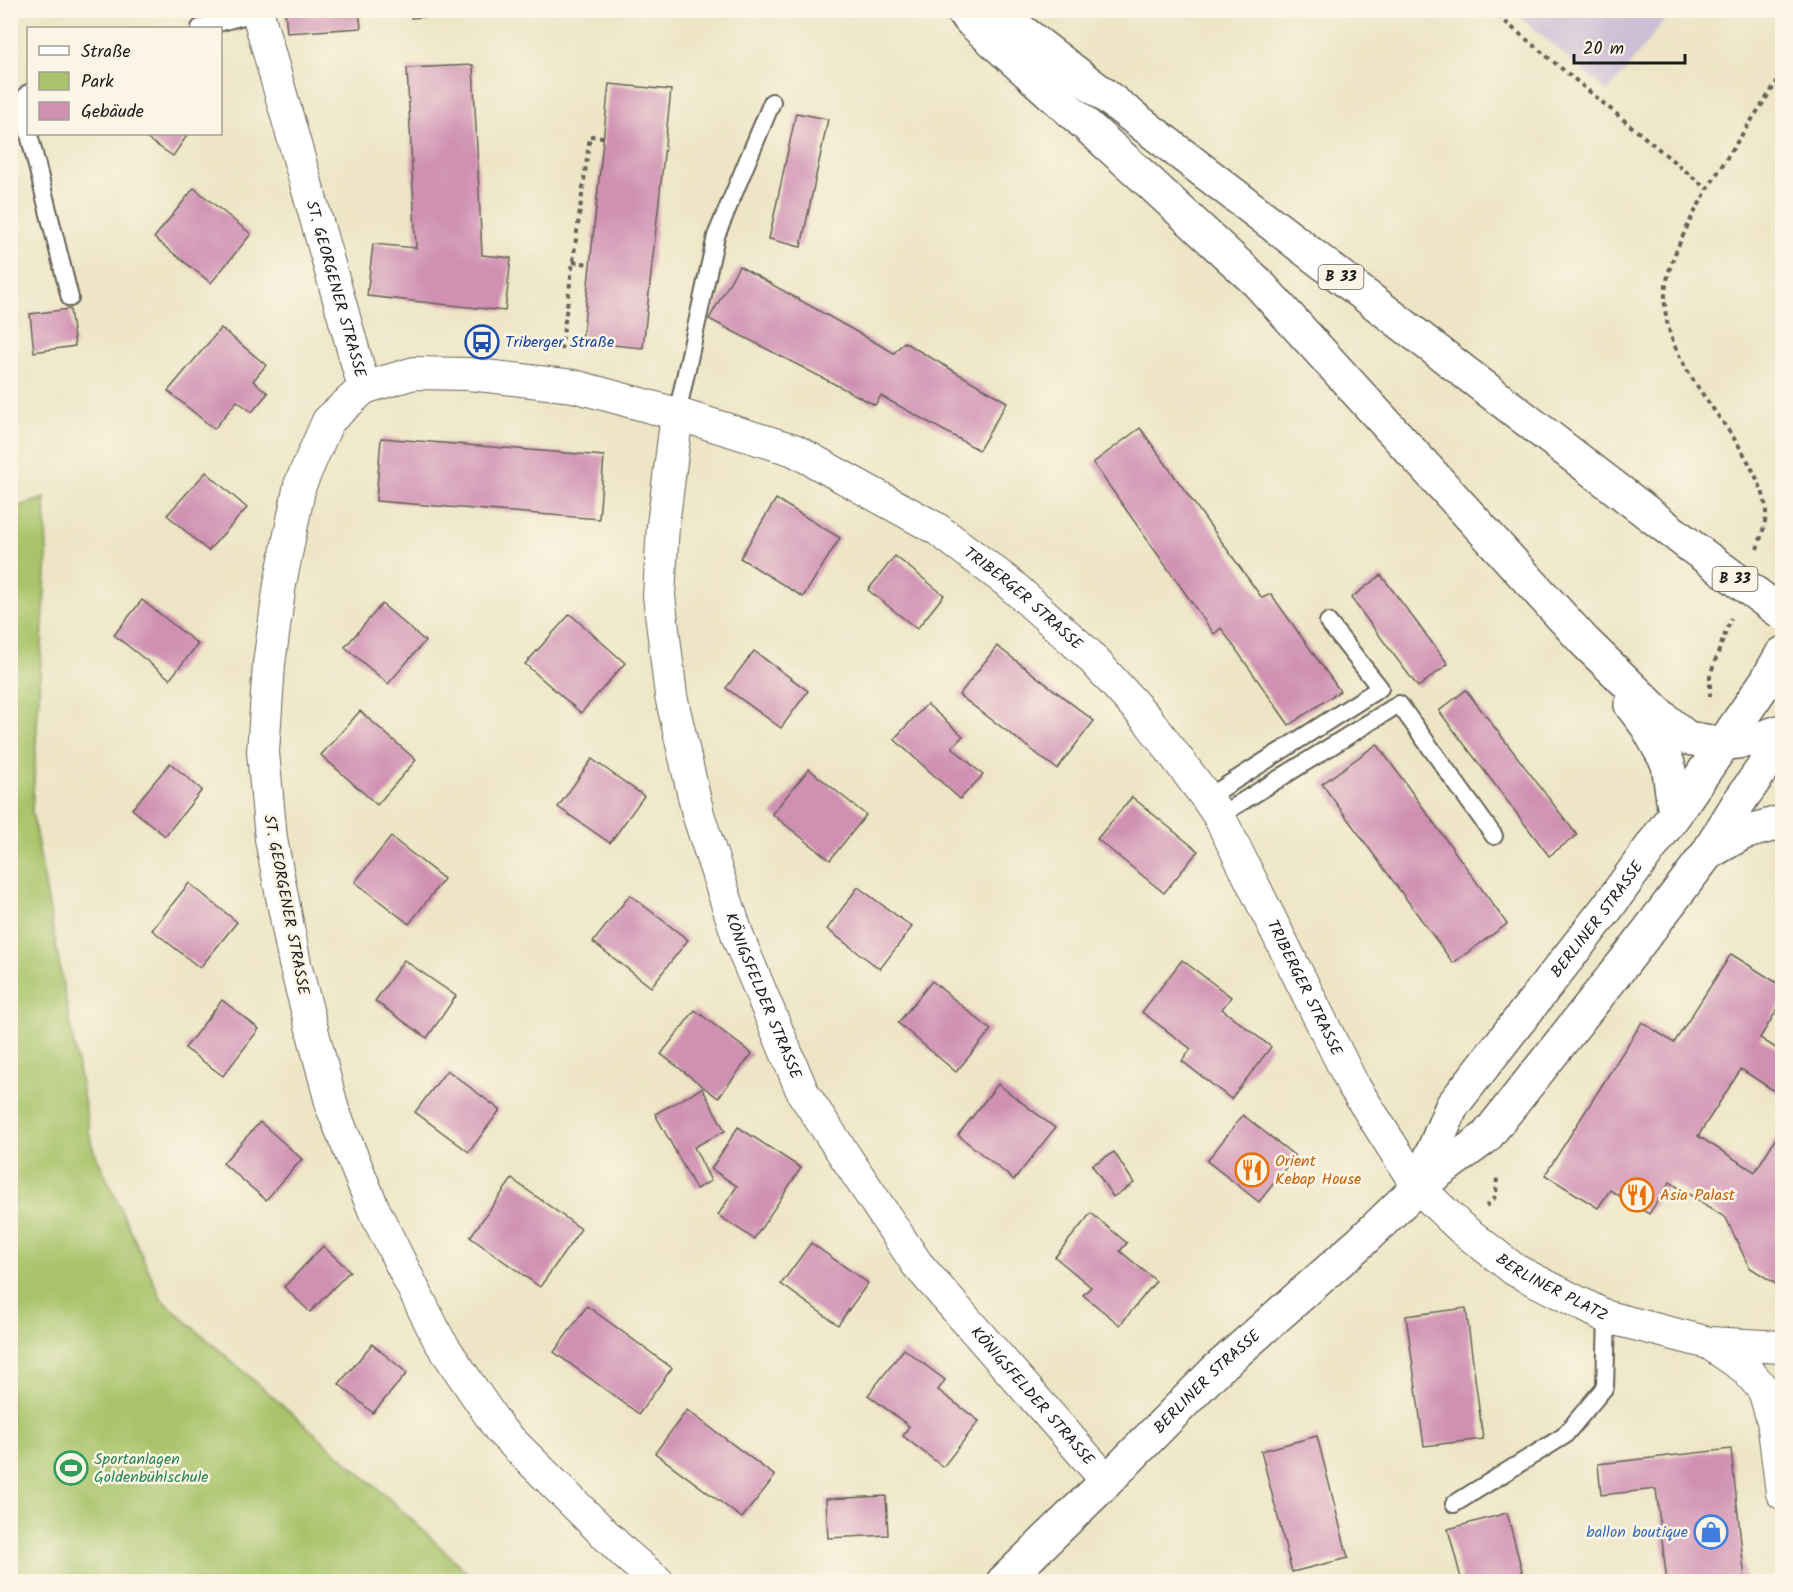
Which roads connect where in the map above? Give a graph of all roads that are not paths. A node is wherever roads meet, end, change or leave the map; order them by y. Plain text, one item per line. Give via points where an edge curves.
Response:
1 (962, 10) edge
2 (994, 10) edge
3 (257, 11) edge
4 (203, 27) edge
5 (27, 94) edge
6 (772, 102) dead end
7 (27, 123) edge
8 (30, 135) edge
9 (70, 298) dead end
10 (364, 388) junction
11 (677, 414) junction
12 (1782, 613) edge
13 (1328, 622) dead end
14 (1584, 641) junction
15 (1782, 654) edge
16 (1782, 731) edge
17 (1782, 741) edge
18 (1724, 744) junction
19 (1213, 807) junction
20 (1675, 814) junction
21 (1782, 822) edge
22 (1494, 836) dead end
23 (1707, 854) junction
24 (1418, 1187) junction
25 (1607, 1317) junction
26 (1709, 1343) junction
27 (1782, 1347) edge
28 (1107, 1481) junction
29 (1782, 1493) edge
30 (1454, 1504) dead end
31 (658, 1581) edge
32 (1004, 1581) edge

1 - 14 street via 1257,282
2 - 12 street, B 33, bridge
3 - 4 lane, ST. GEORGENER STRASSE
3 - 10 street, ST. GEORGENER STRASSE
5 - 7 lane via 22,102
6 - 11 lane via 716,236
8 - 9 lane
10 - 11 street, TRIBERGER STRASSE via 414,374 469,374 574,386
10 - 31 street, ST. GEORGENER STRASSE via 328,421 300,485 269,664 263,752 271,838 295,964 333,1110 374,1210 439,1340 500,1430 624,1553
11 - 19 street, TRIBERGER STRASSE via 794,450 937,529 1009,583 1088,654 1148,720
11 - 28 street, KÖNIGSFELDER STRASSE via 663,525 659,596 671,696 698,814 739,940 804,1093 917,1264
13 - 19 lane via 1380,688
14 - 18 street via 1687,738
14 - 20 street via 1647,726 1668,764
15 - 18 street, BERLINER STRASSE
16 - 18 street via 1758,740
17 - 23 street, BERLINER STRASSE
18 - 20 street, BERLINER STRASSE
19 - 22 lane via 1399,704
19 - 24 street, TRIBERGER STRASSE via 1353,1085
20 - 24 street, BERLINER STRASSE via 1607,908 1452,1106
21 - 23 street via 1743,833
23 - 24 street, BERLINER STRASSE via 1486,1137
24 - 25 street, BERLINER PLATZ via 1461,1228 1515,1270
24 - 28 street, BERLINER STRASSE via 1215,1371
25 - 26 street, BERLINER PLATZ
25 - 30 lane via 1605,1387 1564,1436
26 - 27 street, BERLINER PLATZ
26 - 29 street, BERLINER PLATZ via 1745,1368 1764,1390 1773,1421
28 - 32 street, BERLINER STRASSE

